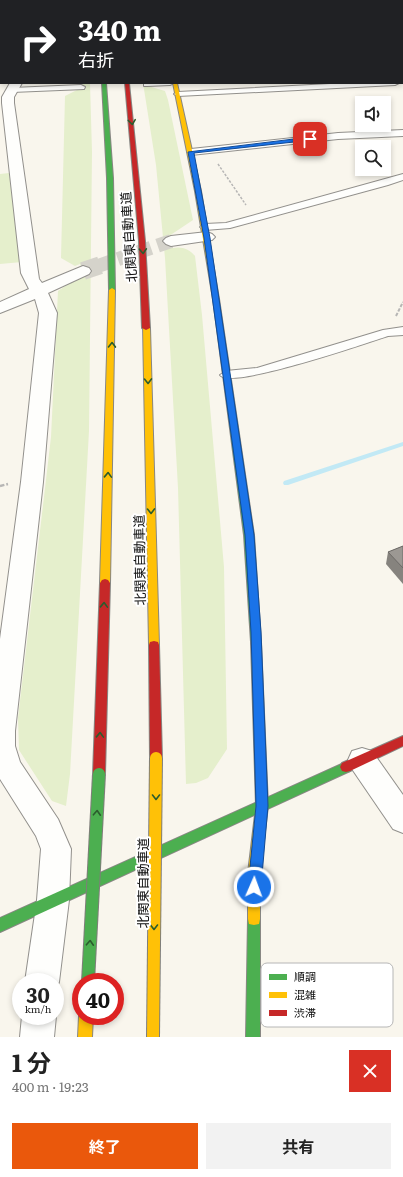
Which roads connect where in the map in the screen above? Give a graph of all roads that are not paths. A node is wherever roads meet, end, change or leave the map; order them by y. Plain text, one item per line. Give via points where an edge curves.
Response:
1 (104, 84) edge
2 (127, 84) edge
3 (175, 84) edge
4 (375, 84) edge
5 (14, 86) edge
6 (82, 86) dead end
7 (178, 94) junction
8 (403, 133) edge
9 (191, 152) junction
10 (403, 177) edge
11 (206, 232) junction
12 (171, 241) tunnel mouth
13 (83, 271) tunnel mouth
14 (40, 291) junction
15 (0, 308) edge
16 (403, 331) edge
17 (226, 375) junction
18 (403, 741) edge
19 (362, 760) junction
20 (262, 806) junction
21 (403, 819) edge
22 (53, 900) junction
23 (0, 925) edge
24 (43, 973) edge
25 (88, 973) edge
26 (38, 1025) edge
27 (86, 1025) edge
28 (37, 1037) edge
29 (85, 1037) edge
30 (154, 1037) edge
31 (253, 1037) edge

25 -> 1 main road, 北関東自動車道, bridge via 99,774 112,343 109,132
2 -> 30 main road, 北関東自動車道, bridge via 142,241 147,340 156,758
3 - 7 main road
4 - 7 lane
5 - 6 lane
5 - 14 street via 8,103 26,251 32,282
7 - 9 main road
8 - 9 lane via 338,136
9 - 11 main road
10 - 11 lane
11 - 12 street
11 - 17 main road
13 - 14 street
14 - 15 street
14 - 22 street via 46,301 48,313 32,482 1,746 8,767 48,830 56,849
16 - 17 lane via 388,333 258,372
17 - 20 main road via 249,535 256,632
18 - 19 main road
19 - 20 main road
19 - 21 street
20 - 22 main road
20 - 31 main road via 254,872
22 - 23 main road
22 - 24 street
26 - 28 street
27 - 29 main road

